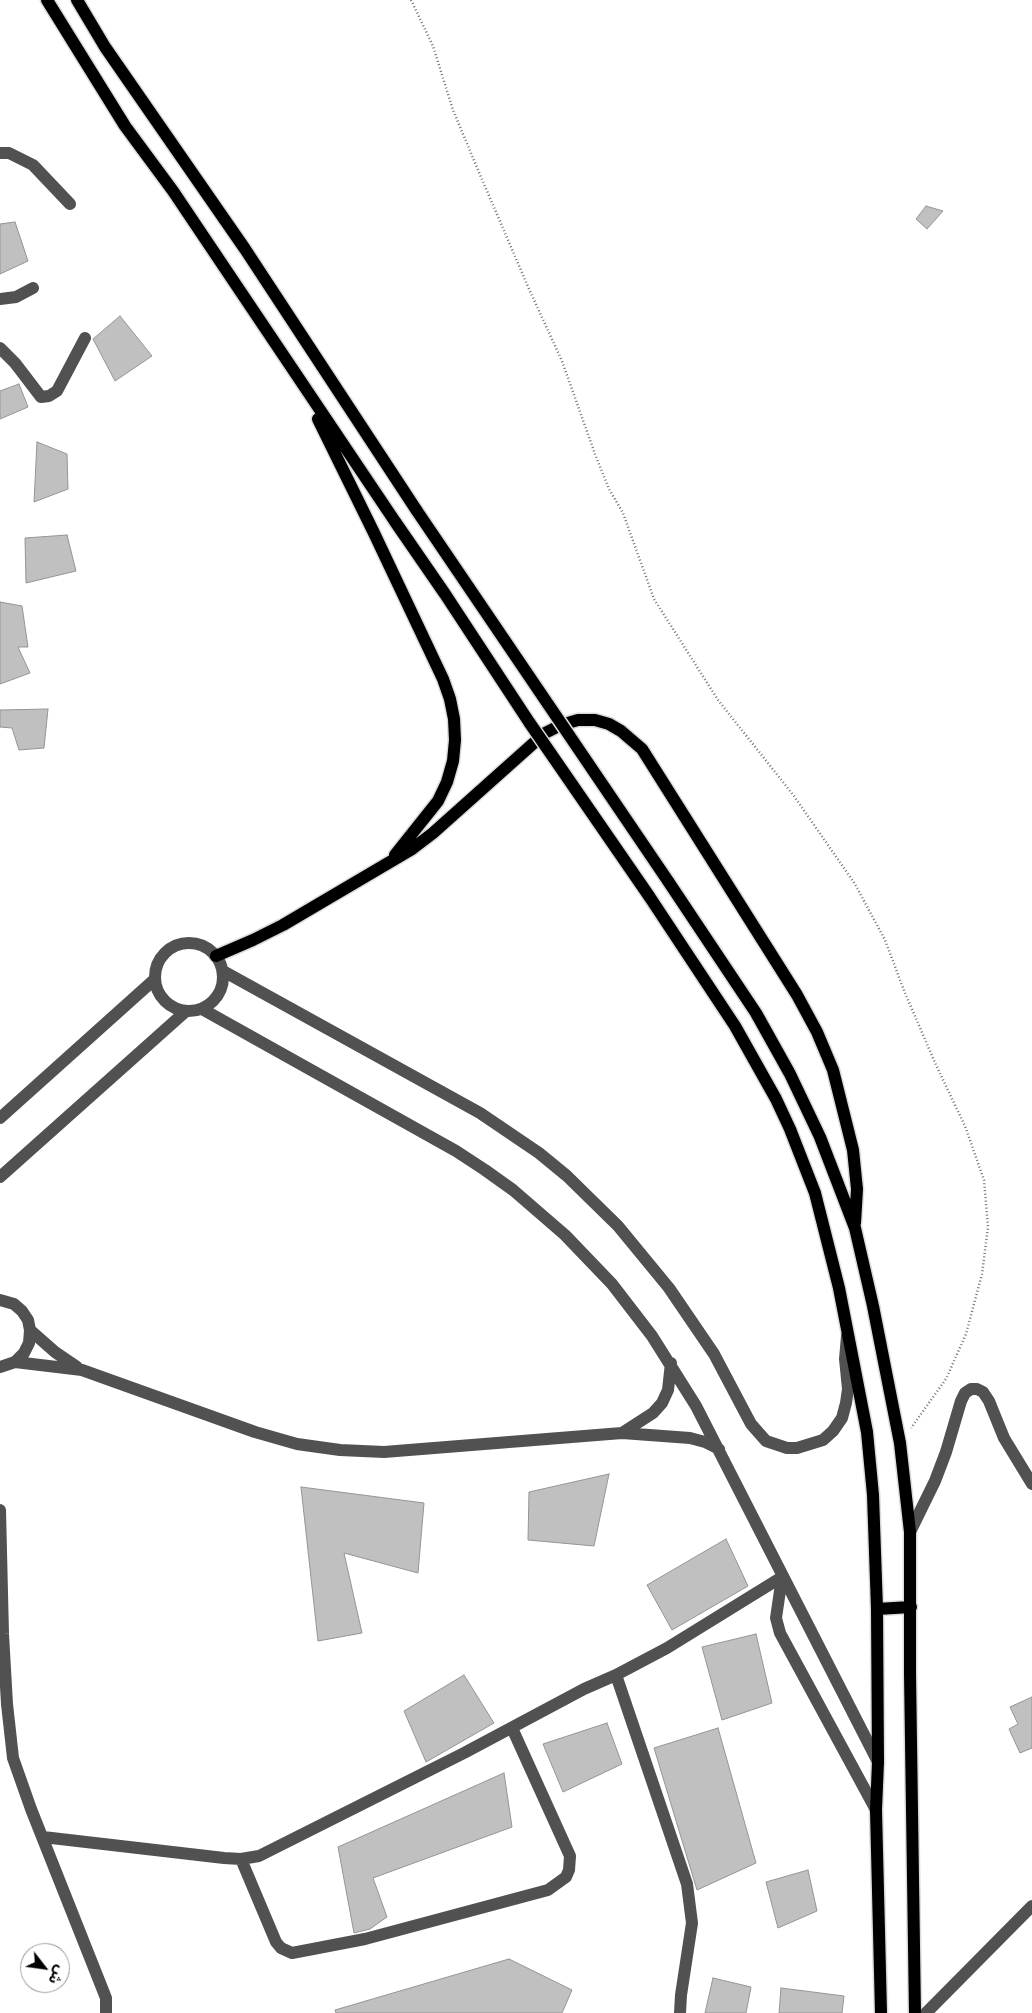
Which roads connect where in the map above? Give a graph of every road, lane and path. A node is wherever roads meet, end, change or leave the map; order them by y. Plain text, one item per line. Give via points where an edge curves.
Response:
1 (47, 0) edge
2 (77, 0) edge
3 (411, 0) edge
4 (0, 153) edge
5 (70, 204) dead end
6 (33, 288) dead end
7 (0, 299) edge
8 (85, 338) dead end
9 (0, 348) edge
10 (298, 378) junction
11 (389, 863) junction
12 (216, 956) junction
13 (223, 971) junction
14 (155, 979) junction
15 (202, 1009) junction
16 (185, 1012) junction
17 (0, 1118) edge
18 (0, 1177) edge
19 (854, 1228) junction
20 (0, 1300) edge
21 (847, 1328) junction
22 (30, 1330) junction
23 (671, 1363) junction
24 (8, 1365) edge
25 (82, 1370) junction
26 (0, 1378) edge
27 (622, 1433) junction
28 (900, 1443) junction
29 (718, 1449) junction
30 (1032, 1484) edge
31 (0, 1510) edge
32 (910, 1532) junction
33 (782, 1577) junction
34 (911, 1607) junction
35 (877, 1609) junction
36 (1, 1634) edge
37 (616, 1675) junction
38 (512, 1728) junction
39 (878, 1762) junction
40 (876, 1810) junction
41 (43, 1837) junction
42 (241, 1859) junction
43 (1032, 1906) edge
44 (106, 2013) edge
45 (680, 2013) edge
46 (881, 2013) edge
47 (915, 2013) edge
48 (926, 2013) edge

1 - 10 main road via 125,126
2 - 19 main road, bridge via 105,47 731,974 790,1074 830,1159
3 - 28 path via 433,46 453,110 478,170 562,360 608,489 623,513 654,599 718,700 794,796 855,884 885,940 924,1038 965,1126 984,1180 988,1227 982,1274 966,1334 946,1379
4 - 5 street via 10,153 34,165
6 - 7 street via 16,297
8 - 9 street via 57,391 41,397
10 - 11 main road via 443,679 454,719 453,762 447,782 438,801
10 - 21 main road, bridge via 735,1026 776,1099 815,1193 830,1245
11 - 12 main road via 269,933
11 - 19 main road via 433,833 546,733 561,725 595,720 609,724 632,739 655,769 818,1032 833,1070 853,1150 857,1189
12 - 13 street
12 - 14 street via 195,944 172,948 162,956
13 - 15 street via 219,994
13 - 21 street via 480,1113 540,1153 567,1176 618,1226 669,1288 714,1354 751,1424 766,1440 781,1447 797,1448 823,1440 833,1431 842,1418 848,1389
14 - 16 street via 161,997
14 - 17 street
15 - 16 street
15 - 23 street via 456,1151 513,1190 565,1234 595,1265 633,1309
16 - 18 street
19 - 28 main road
20 - 22 street via 14,1304 22,1311
21 - 35 main road via 867,1432
22 - 24 street via 24,1354
22 - 25 street
23 - 27 street via 668,1390 662,1403 653,1414
23 - 29 street
24 - 25 street
24 - 26 street
25 - 27 street via 255,1432 297,1444 340,1450 384,1452
27 - 29 street via 690,1438
28 - 32 main road
29 - 33 street
30 - 32 street via 1004,1438 983,1392 971,1389 961,1401 935,1481
31 - 36 street
32 - 34 main road
33 - 37 street via 667,1648
33 - 39 street
33 - 40 street via 776,1618 780,1633
34 - 35 main road
34 - 47 main road
35 - 39 main road
36 - 41 street via 13,1758
37 - 38 street
37 - 45 street via 687,1884 692,1923
38 - 42 street via 268,1852
38 - 42 street via 570,1856 566,1877 548,1890 364,1939 292,1953 276,1942
39 - 40 main road
40 - 46 main road
41 - 42 street
41 - 44 street via 106,1998
43 - 48 street

